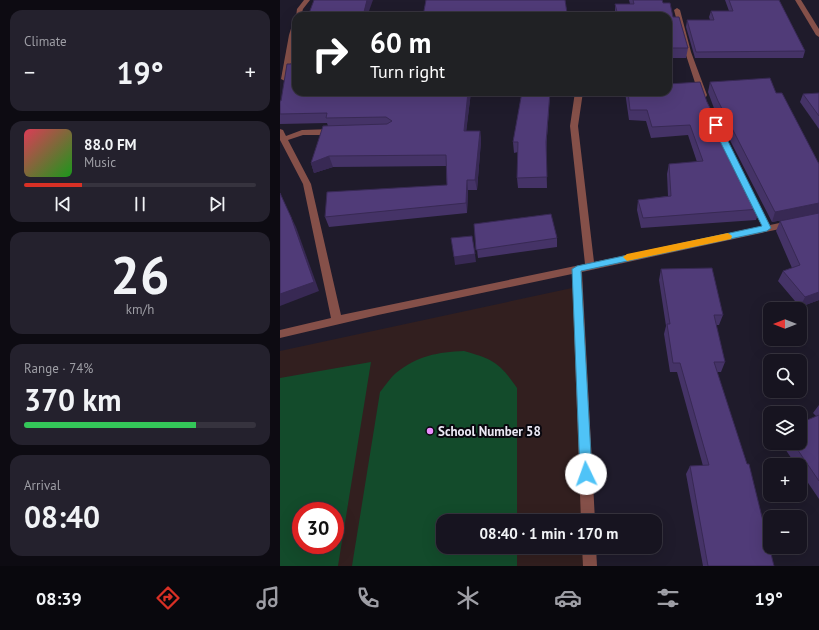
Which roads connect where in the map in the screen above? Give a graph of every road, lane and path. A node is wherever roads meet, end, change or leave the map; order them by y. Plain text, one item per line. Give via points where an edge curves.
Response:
1 (307, 0) edge
2 (798, 0) edge
3 (677, 10) dead end
4 (299, 12) edge
5 (819, 35) edge
6 (292, 45) edge
7 (284, 87) edge
8 (578, 96) edge
9 (707, 105) edge
10 (342, 132) edge
11 (282, 135) edge
12 (750, 194) edge
13 (797, 222) edge
14 (767, 228) junction
15 (590, 265) junction
16 (577, 269) junction
17 (337, 321) junction
18 (280, 334) edge
19 (588, 514) edge
20 (589, 554) edge
21 (590, 566) edge

1 - 4 street
2 - 5 street
3 - 9 street via 688,52
6 - 7 street
8 - 15 street via 574,126
10 - 11 street
11 - 17 street via 307,184
12 - 14 street
13 - 14 street
14 - 15 street
15 - 16 street
16 - 17 street
16 - 19 street
17 - 18 street
20 - 21 street

